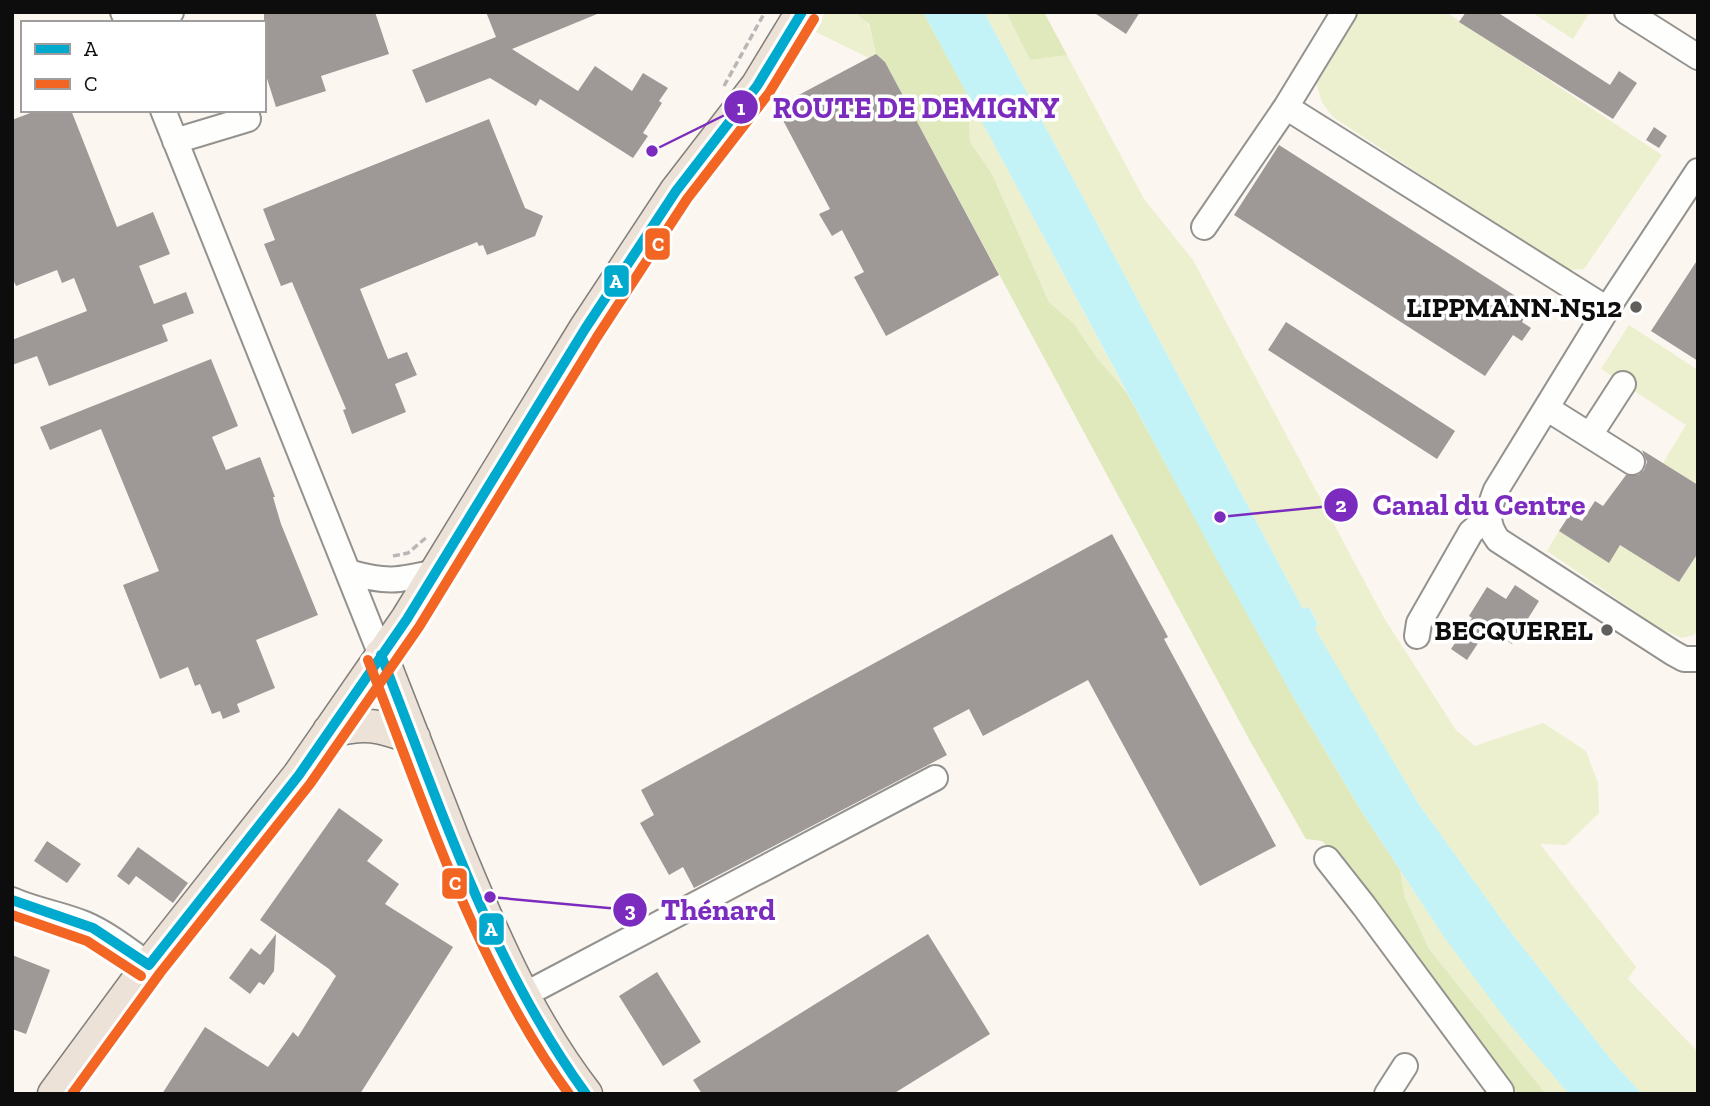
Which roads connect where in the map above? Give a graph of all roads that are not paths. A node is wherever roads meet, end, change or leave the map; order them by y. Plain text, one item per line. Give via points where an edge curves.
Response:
1 (171, 12) edge
2 (802, 12) edge
3 (1344, 12) edge
4 (1627, 12) edge
5 (149, 21) edge
6 (1698, 57) edge
7 (1286, 107) junction
8 (164, 112) edge
9 (246, 112) edge
10 (175, 141) junction
11 (1698, 171) edge
12 (1203, 227) dead end
13 (1607, 310) junction
14 (1623, 384) dead end
15 (1548, 409) junction
16 (1590, 435) junction
17 (1632, 462) dead end
18 (1488, 518) junction
19 (348, 572) junction
20 (436, 572) junction
21 (1417, 636) dead end
22 (381, 655) junction
23 (1698, 659) edge
24 (329, 731) junction
25 (414, 738) junction
26 (935, 778) dead end
27 (1327, 859) dead end
28 (12, 900) edge
29 (149, 965) junction
30 (524, 995) junction
31 (1405, 1066) dead end
32 (54, 1094) edge
33 (586, 1094) edge
34 (1387, 1094) edge
35 (1499, 1094) edge

1 - 5 street
2 - 20 main road via 757,86 676,191 585,329
3 - 7 street
4 - 6 street
7 - 12 street
7 - 13 street
8 - 10 street
9 - 10 street via 248,119
10 - 19 street
11 - 13 street
13 - 15 street
14 - 16 street
15 - 16 street
15 - 18 street via 1496,490
16 - 17 street
18 - 21 street via 1471,533 1419,623
18 - 23 street via 1498,541 1673,653
19 - 20 street via 401,580
19 - 22 street
20 - 22 main road
22 - 24 main road
22 - 25 main road
24 - 25 main road via 359,724 385,727
24 - 29 main road
25 - 30 main road via 481,907
26 - 30 street
27 - 35 street
28 - 29 street via 83,923
29 - 32 main road
30 - 33 main road
31 - 34 street

